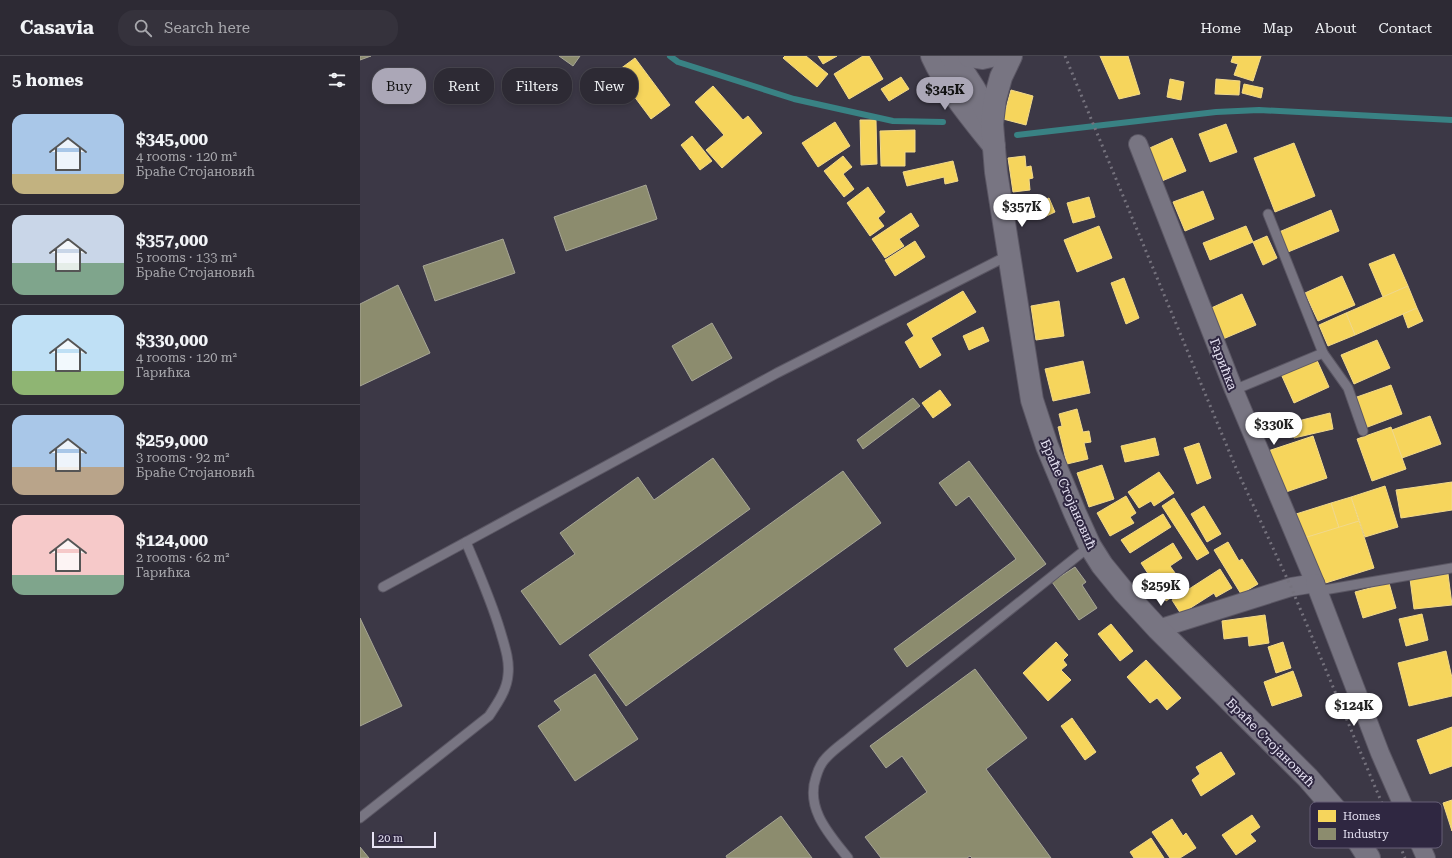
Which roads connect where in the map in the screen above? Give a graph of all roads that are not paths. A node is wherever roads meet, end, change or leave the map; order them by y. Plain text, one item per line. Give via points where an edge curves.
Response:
1 (932, 56) edge
2 (951, 56) edge
3 (970, 56) edge
4 (991, 56) edge
5 (1011, 56) edge
6 (992, 124) junction
7 (1138, 144) dead end
8 (994, 146) junction
9 (1268, 214) dead end
10 (1009, 255) junction
11 (1323, 353) junction
12 (1234, 390) junction
13 (1363, 431) dead end
14 (466, 542) junction
15 (1090, 546) junction
16 (1452, 568) edge
17 (383, 587) dead end
18 (1316, 587) junction
19 (1158, 629) junction
20 (1329, 802) edge
21 (1401, 802) edge
22 (360, 818) edge
23 (1363, 848) edge
24 (1422, 848) edge
25 (848, 858) edge
26 (1369, 858) edge
27 (1426, 858) edge

1 - 8 main road via 965,110
2 - 6 main road, Браће Стојановић via 980,96
3 - 4 main road
5 - 6 main road, Браће Стојановић via 1001,77
6 - 8 main road, Браће Стојановић
7 - 12 street, Гарићка
8 - 10 main road, Браће Стојановић
9 - 11 lane
10 - 14 lane via 777,373
10 - 15 main road, Браће Стојановић via 1032,400 1047,446
11 - 12 lane
11 - 13 lane via 1348,388
12 - 18 street, Гарићка
14 - 17 lane
14 - 22 lane via 506,650 508,675 503,692 489,716
15 - 19 main road, Браће Стојановић via 1124,592
15 - 25 lane via 826,757 814,782 815,804 822,824
16 - 18 lane
18 - 19 street via 1291,587
18 - 21 street, Гарићка
19 - 20 main road, Браће Стојановић via 1308,778
23 - 26 main road, Браће Стојановић
24 - 27 street, Гарићка

